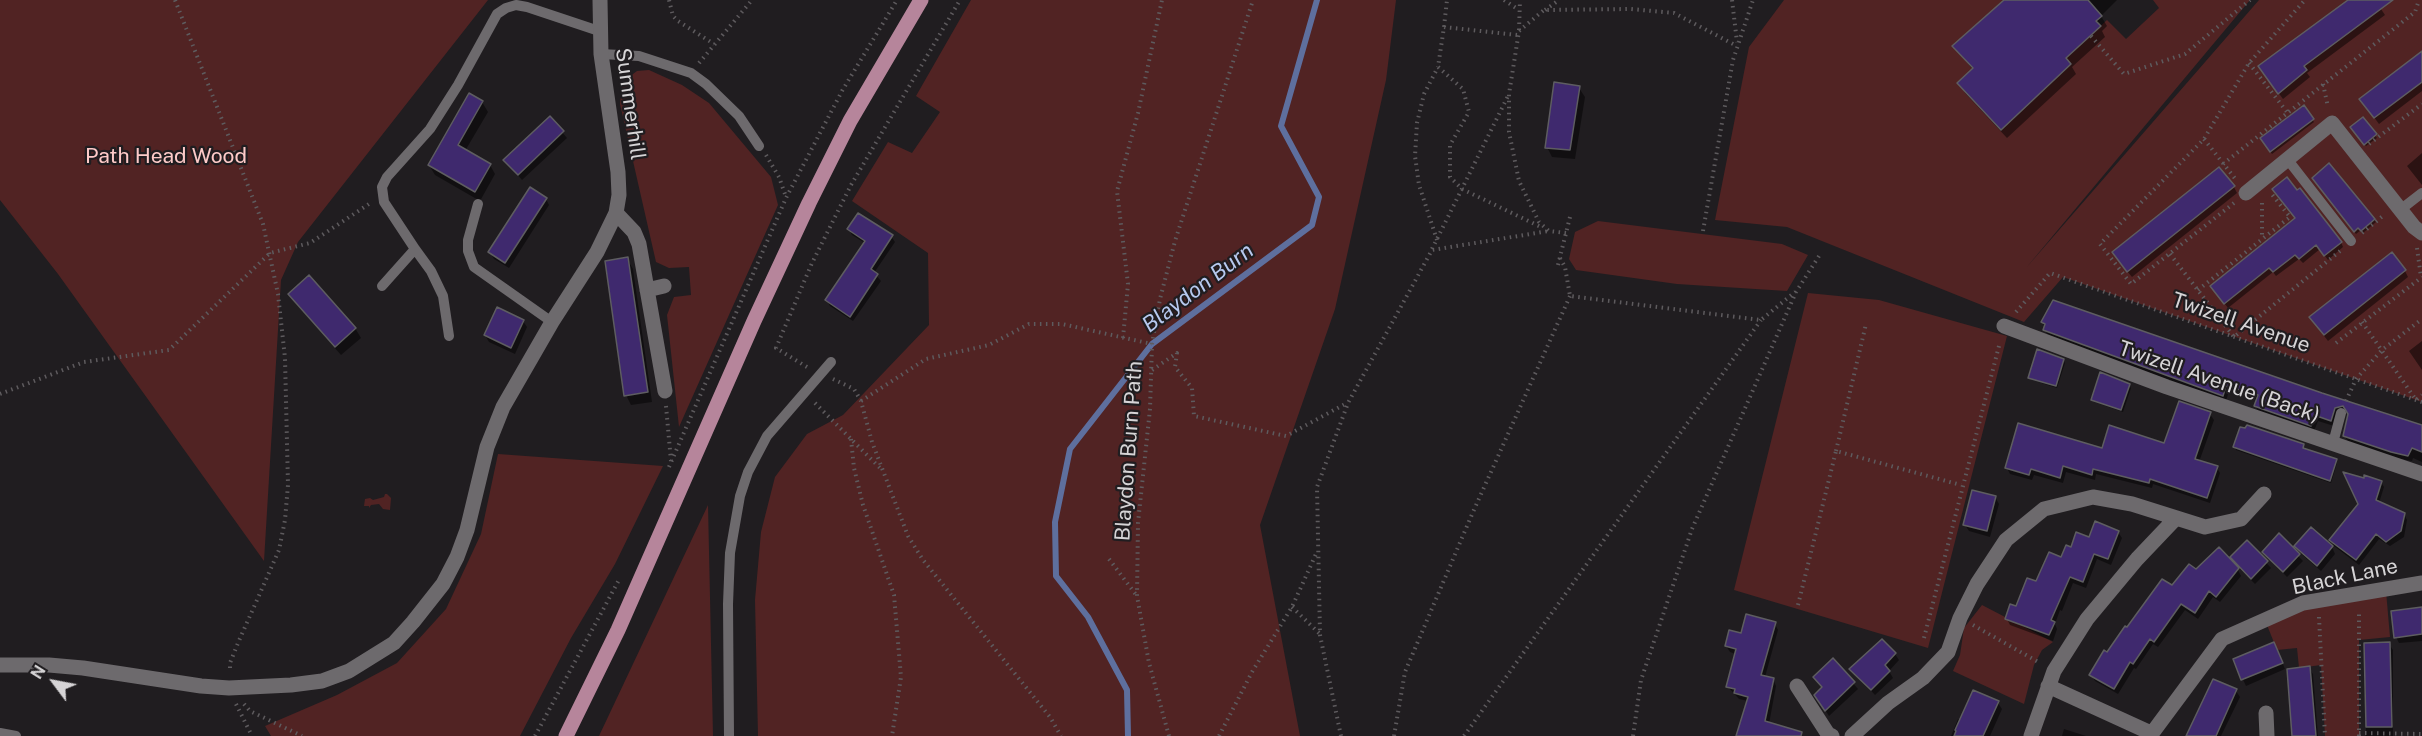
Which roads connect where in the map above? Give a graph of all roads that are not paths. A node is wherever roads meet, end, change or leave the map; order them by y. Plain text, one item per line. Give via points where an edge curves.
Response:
1 (600, 0) edge
2 (921, 0) edge
3 (599, 31) junction
4 (601, 54) junction
5 (759, 146) road end
6 (2288, 160) junction
7 (2246, 193) road end
8 (2422, 193) edge
9 (478, 204) dead end
10 (2399, 208) junction
11 (616, 213) junction
12 (2418, 230) edge
13 (2352, 241) road end
14 (415, 249) junction
15 (382, 286) dead end
16 (664, 286) dead end
17 (647, 290) junction
18 (552, 322) junction
19 (2003, 330) road end
20 (450, 336) dead end
21 (831, 362) dead end
22 (665, 391) road end
23 (2341, 413) road end
24 (2333, 443) junction
25 (2422, 474) edge
26 (2264, 494) dead end
27 (2176, 518) junction
28 (2422, 583) edge
29 (0, 665) edge
30 (1797, 686) dead end
31 (2048, 686) junction
32 (2266, 712) dead end
33 (0, 733) edge
34 (2151, 734) edge
35 (16, 736) edge
36 (566, 736) edge
37 (729, 736) edge
38 (1832, 736) edge
39 (1852, 736) edge
40 (2031, 736) edge
41 (2267, 736) edge

1 - 3 street, Summerhill
2 - 36 main road via 850,121 808,203 618,630
3 - 4 street, Summerhill
3 - 14 lane via 516,5 497,14 430,129 382,187 384,202
4 - 5 lane via 639,56 691,73 739,116
4 - 11 street, Summerhill via 618,172
6 - 7 street
6 - 10 street via 2332,123
6 - 13 lane
8 - 10 lane
9 - 18 lane via 468,240 474,267
10 - 12 street
11 - 17 street via 634,232 639,244
11 - 18 street via 597,252
14 - 15 lane
14 - 20 lane via 443,296
16 - 17 street
17 - 22 street
18 - 29 street via 503,407 487,447 457,557 430,603 394,643 358,666 322,681 229,688 72,667
19 - 24 street, Twizell Avenue (Back)
21 - 37 lane via 767,435 748,472 734,522 728,603
23 - 24 lane
24 - 25 street, Twizell Avenue (Back)
26 - 27 street via 2241,519 2205,526
27 - 31 street via 2087,619
27 - 39 street via 2093,497 2044,509 2006,540 1977,584 1948,651 1923,678
28 - 34 street, Black Lane via 2304,603 2222,639
30 - 38 street
31 - 34 street
31 - 40 street
32 - 41 street
33 - 35 lane

